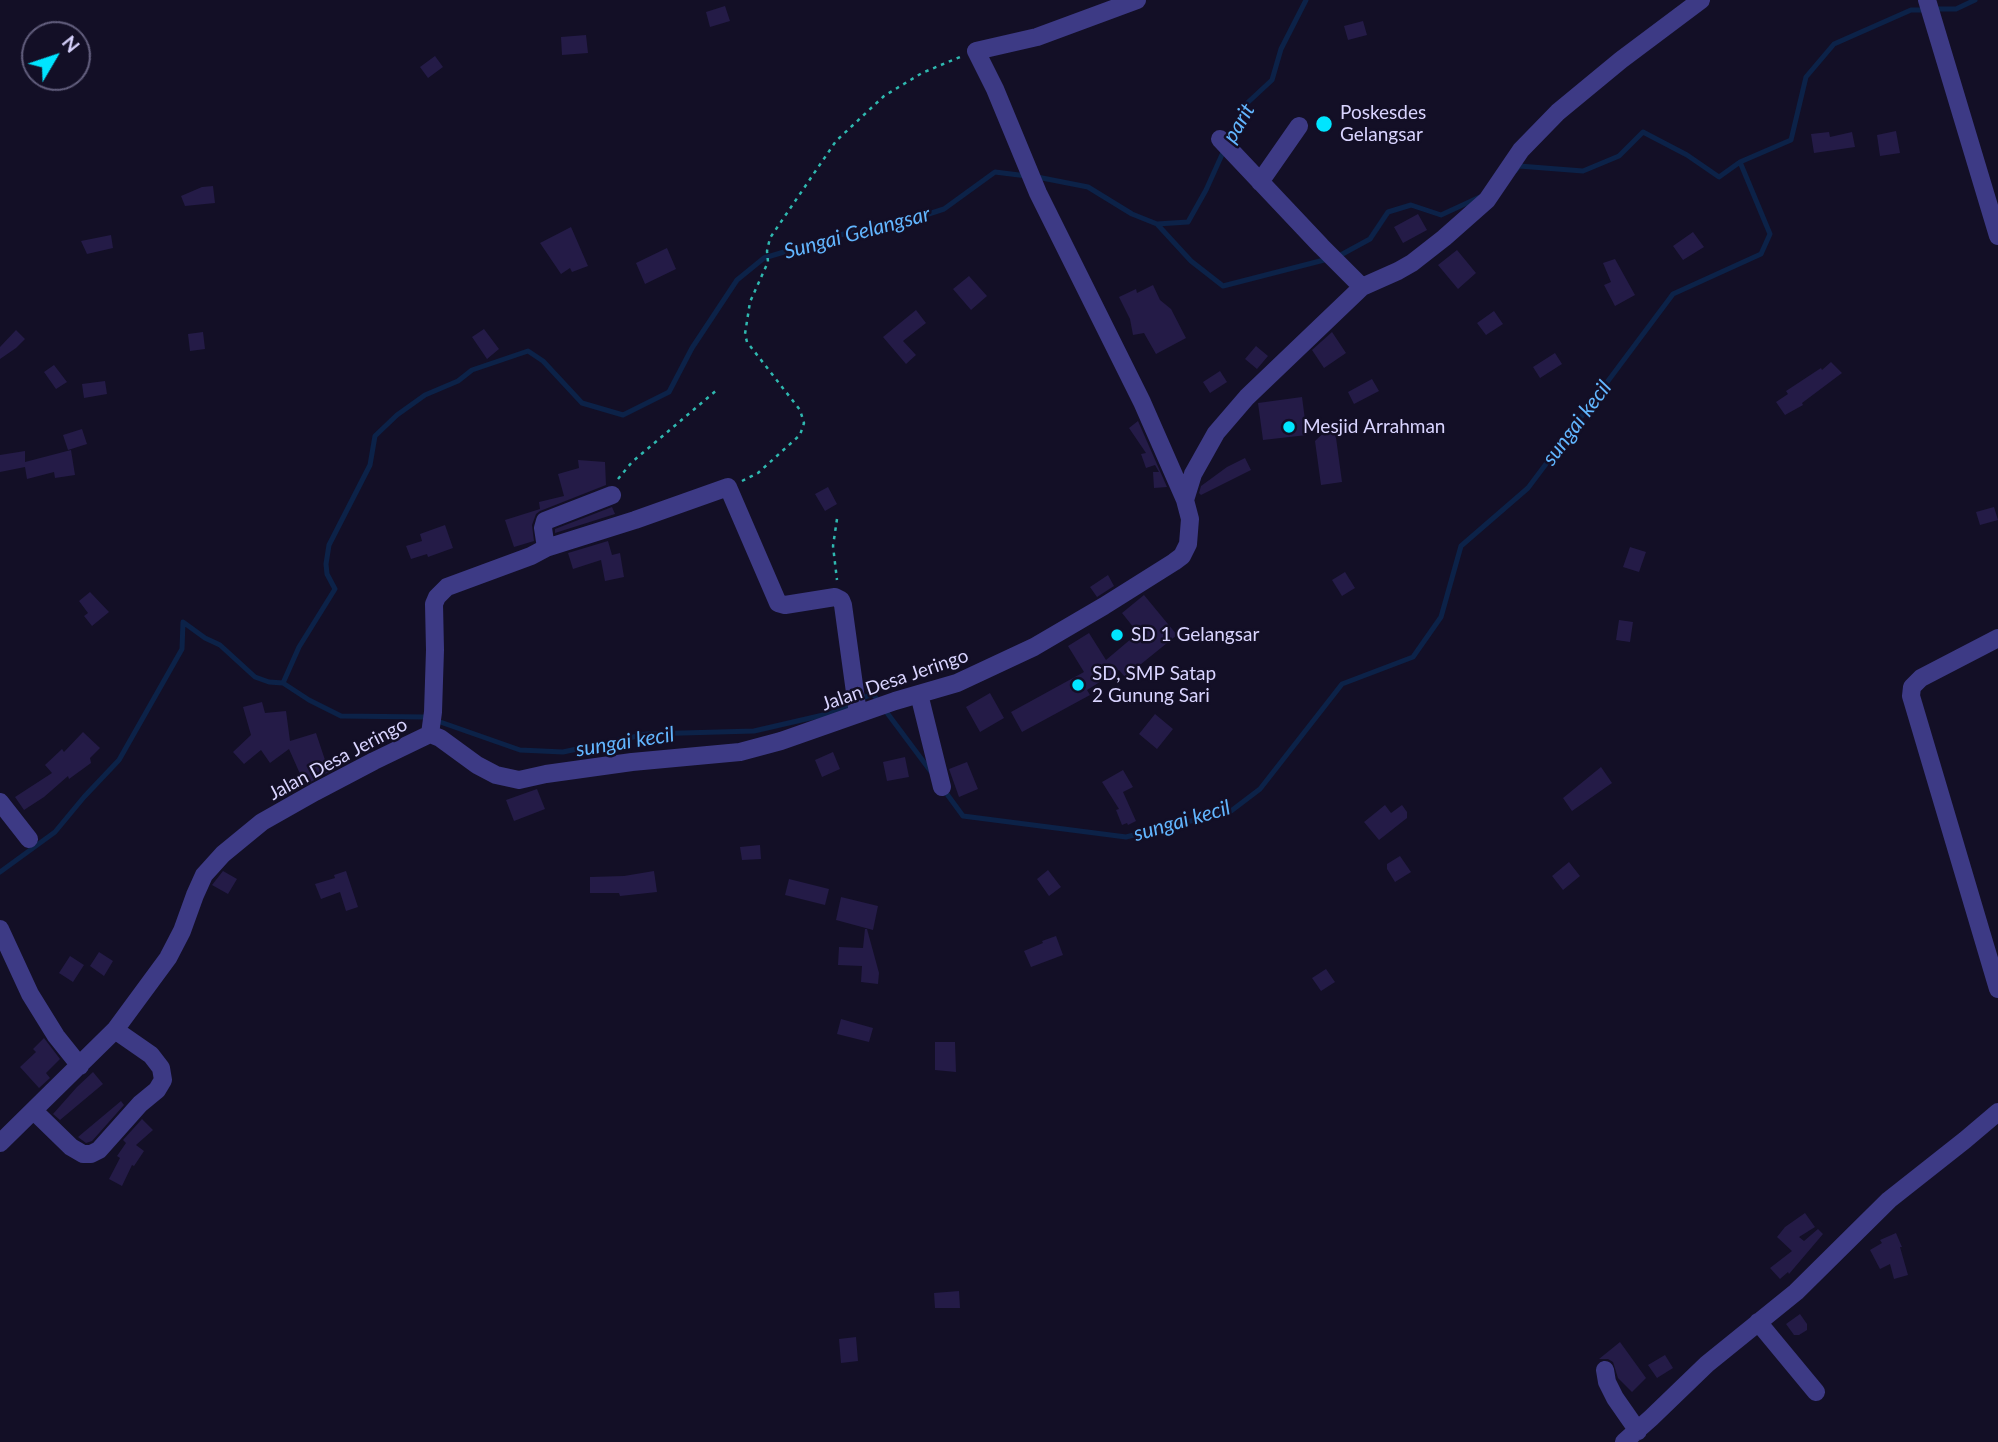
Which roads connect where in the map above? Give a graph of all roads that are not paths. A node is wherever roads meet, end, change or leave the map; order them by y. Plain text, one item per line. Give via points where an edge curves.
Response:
1 (1137, 0) edge
2 (1701, 0) edge
3 (1927, 0) edge
4 (1299, 126) dead end
5 (1220, 139) dead end
6 (1261, 182) junction
7 (1998, 236) edge
8 (1362, 287) junction
9 (612, 495) road end
10 (1185, 500) junction
11 (546, 548) junction
12 (1998, 639) edge
13 (919, 694) junction
14 (859, 706) junction
15 (430, 734) junction
16 (943, 787) dead end
17 (0, 802) edge
18 (29, 839) dead end
19 (0, 929) edge
20 (1998, 989) edge
21 (115, 1030) junction
22 (80, 1066) junction
23 (34, 1111) junction
24 (1998, 1112) edge
25 (0, 1143) edge
26 (1759, 1322) junction
27 (1605, 1370) dead end
28 (1816, 1392) dead end
29 (1631, 1437) edge

1 - 10 street via 1037,37 976,51 1038,193 1142,402
2 - 8 street, Jalan Desa Jeringo via 1558,111 1521,150 1487,200 1412,263
3 - 7 street
4 - 6 street
5 - 6 street
6 - 8 street
8 - 10 street, Jalan Desa Jeringo via 1225,421 1201,457
9 - 11 street via 545,521
10 - 13 street, Jalan Desa Jeringo via 1190,533 1182,556 1034,647 957,683
11 - 14 street via 728,487 778,603 841,600
11 - 15 street via 447,587 438,597 434,604
12 - 20 street via 1921,678 1911,696
13 - 14 street, Jalan Desa Jeringo
13 - 16 street
14 - 15 street, Jalan Desa Jeringo via 782,741 740,752 632,762 519,780 496,775
15 - 21 street, Jalan Desa Jeringo via 262,822 223,854 204,875 168,958
17 - 18 street
19 - 22 street via 30,994
21 - 22 street, Jalan Desa Jeringo
21 - 23 street via 151,1055 163,1080 99,1150 83,1154 71,1147
22 - 23 street, Jalan Desa Jeringo
23 - 25 street, Jalan Desa Jeringo
24 - 26 street via 1889,1200
26 - 28 street
26 - 29 street via 1700,1370
27 - 29 street

